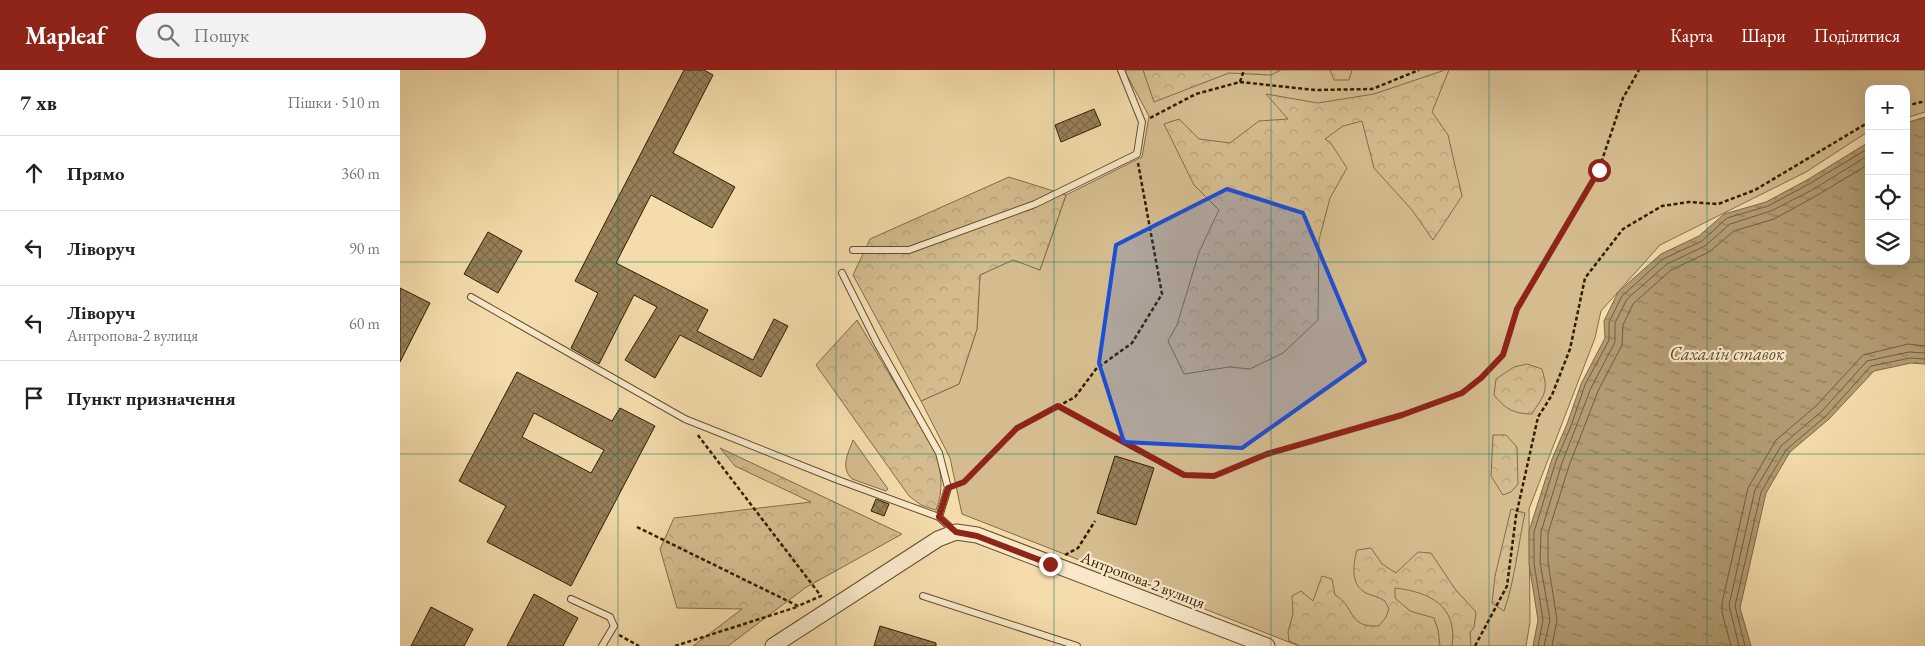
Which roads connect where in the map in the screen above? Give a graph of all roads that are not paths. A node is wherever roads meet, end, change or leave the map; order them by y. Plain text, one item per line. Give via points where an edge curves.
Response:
1 (1121, 70) edge
2 (853, 250) dead end
3 (842, 273) dead end
4 (471, 297) dead end
5 (939, 517) junction
6 (956, 532) junction
7 (923, 596) dead end
8 (571, 599) dead end
9 (1258, 644) edge
10 (602, 646) edge
11 (773, 646) edge
12 (1077, 646) edge

1 - 2 lane via 1142,122 1137,154 1035,204 909,250
3 - 5 lane via 877,343 939,452 948,488
4 - 5 lane via 685,419
5 - 6 lane
6 - 9 street, Антропова-2 вулиця via 977,536
6 - 11 street via 938,539
7 - 12 lane
8 - 10 lane via 610,617 614,626

